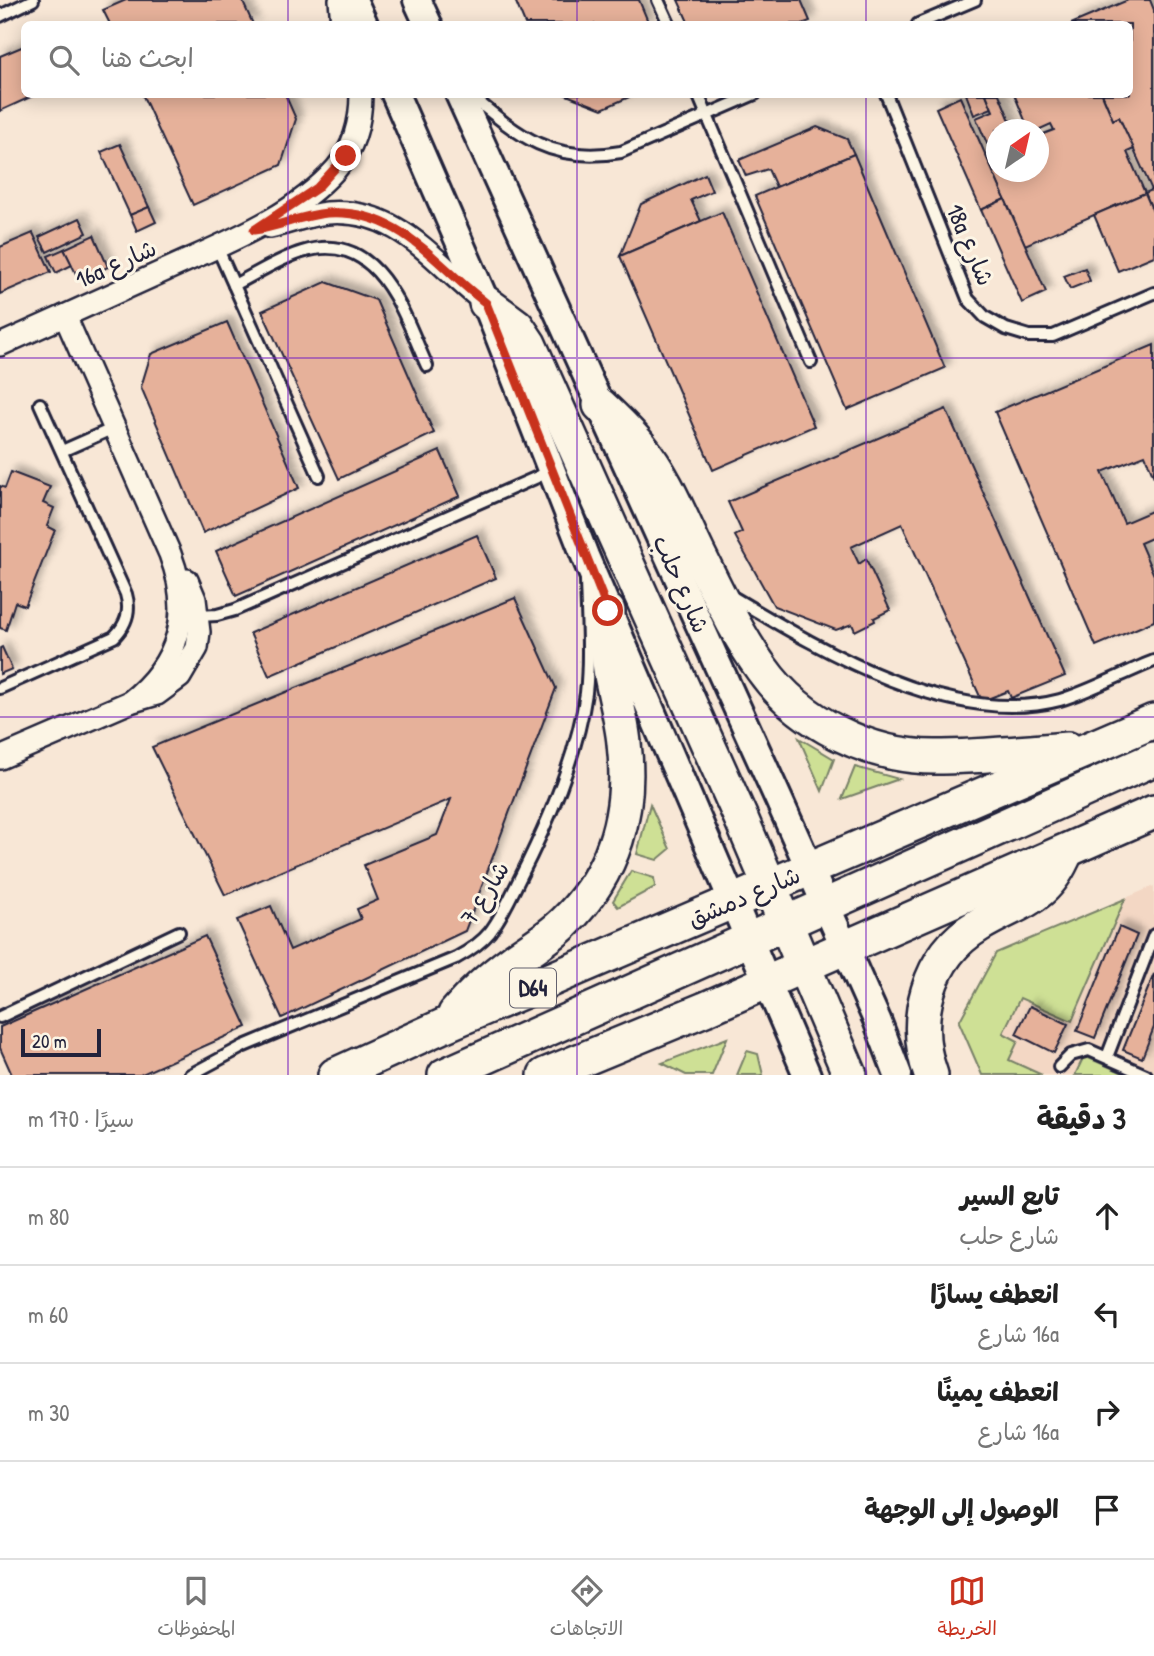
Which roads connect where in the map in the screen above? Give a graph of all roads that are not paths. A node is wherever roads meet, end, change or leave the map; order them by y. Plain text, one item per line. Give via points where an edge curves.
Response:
1 (33, 0) edge
2 (340, 0) edge
3 (354, 0) edge
4 (417, 0) edge
5 (658, 0) edge
6 (975, 0) edge
7 (0, 16) edge
8 (342, 21) edge
9 (363, 21) edge
10 (427, 21) edge
11 (668, 21) edge
12 (925, 21) edge
13 (361, 98) edge
14 (397, 98) edge
15 (461, 98) edge
16 (474, 98) edge
17 (700, 98) edge
18 (746, 98) edge
19 (888, 98) edge
20 (707, 115) junction
21 (254, 230) junction
22 (217, 247) junction
23 (233, 285) junction
24 (1154, 293) edge
25 (486, 303) junction
26 (65, 316) junction
27 (0, 345) edge
28 (811, 362) dead end
29 (427, 366) dead end
30 (40, 404) dead end
31 (600, 405) junction
32 (114, 428) junction
33 (62, 452) junction
34 (551, 471) junction
35 (319, 476) dead end
36 (170, 554) junction
37 (585, 556) junction
38 (715, 587) junction
39 (608, 611) junction
40 (199, 615) junction
41 (1154, 661) edge
42 (0, 688) edge
43 (130, 702) junction
44 (1154, 721) edge
45 (1094, 747) junction
46 (0, 758) edge
47 (1154, 759) edge
48 (1154, 812) edge
49 (1066, 852) junction
50 (809, 869) junction
51 (769, 886) junction
52 (732, 902) junction
53 (826, 906) junction
54 (785, 925) junction
55 (179, 932) dead end
56 (1154, 935) edge
57 (748, 941) junction
58 (845, 948) junction
59 (803, 967) junction
60 (766, 983) junction
61 (0, 1017) edge
62 (445, 1025) junction
63 (1107, 1057) junction
64 (1059, 1067) dead end
65 (190, 1075) edge
66 (335, 1075) edge
67 (445, 1075) edge
68 (545, 1075) edge
69 (807, 1075) edge
70 (850, 1075) edge
71 (898, 1075) edge
72 (930, 1075) edge
73 (1146, 1075) edge

1 - 7 lane
2 - 8 street
3 - 9 street
4 - 10 street
5 - 11 lane
6 - 12 lane
13 - 21 street, 16a شارع via 354,141 336,169 317,188
14 - 25 street
15 - 31 street, شارع حلب
16 - 20 lane via 514,132 554,151 576,155 621,152
17 - 20 lane
18 - 20 lane
19 - 24 lane, 18a شارع via 968,299 985,317 1006,330 1053,336
20 - 28 lane
21 - 22 street, 16a شارع
21 - 25 street, 16a شارع via 328,213 365,217 416,240
22 - 23 lane
22 - 26 street, 16a شارع
23 - 29 lane via 304,251 334,248 352,253 369,262 393,290
23 - 35 lane
25 - 34 street
25 - 51 main road via 517,326 530,344
26 - 27 street, 16a شارع
26 - 32 street
30 - 33 lane
31 - 38 main road via 642,448 659,473
31 - 50 street, شارع حلب
32 - 33 lane
32 - 36 street
33 - 42 lane via 126,594 128,613 114,637
34 - 37 street
34 - 40 lane via 235,610
36 - 40 street via 189,583
36 - 43 street via 181,590 180,627 157,677
37 - 39 street
37 - 65 lane, شارع 7 via 586,694 573,747 528,863 488,934 457,958 244,1046
38 - 41 lane via 872,673 992,705 1060,700
38 - 45 main road via 763,672 820,723 853,741 933,757
39 - 52 street
39 - 62 main road via 610,666 624,742 626,788 622,828 613,853 590,894 565,923 496,974
40 - 43 street via 197,648 180,677 157,694
43 - 46 street
44 - 45 main road, شارع دمشق / D64
45 - 50 main road, شارع دمشق / D64
47 - 53 main road
48 - 49 main road
49 - 58 main road
49 - 72 main road via 1060,868 1035,896 960,939 936,969 922,1022
50 - 51 main road, شارع دمشق / D64
50 - 53 street, شارع حلب
51 - 52 main road, شارع دمشق / D64
51 - 54 main road
52 - 57 street
52 - 62 main road, شارع دمشق / D64
53 - 54 main road
53 - 58 street, شارع حلب
54 - 57 main road
54 - 59 main road
55 - 61 lane
56 - 63 lane
57 - 60 street
57 - 67 main road
58 - 59 main road
58 - 71 street, شارع حلب
59 - 60 main road
59 - 70 main road
60 - 68 main road
60 - 69 street
62 - 66 main road, شارع دمشق / D64
63 - 64 lane via 1080,1051
63 - 73 lane

